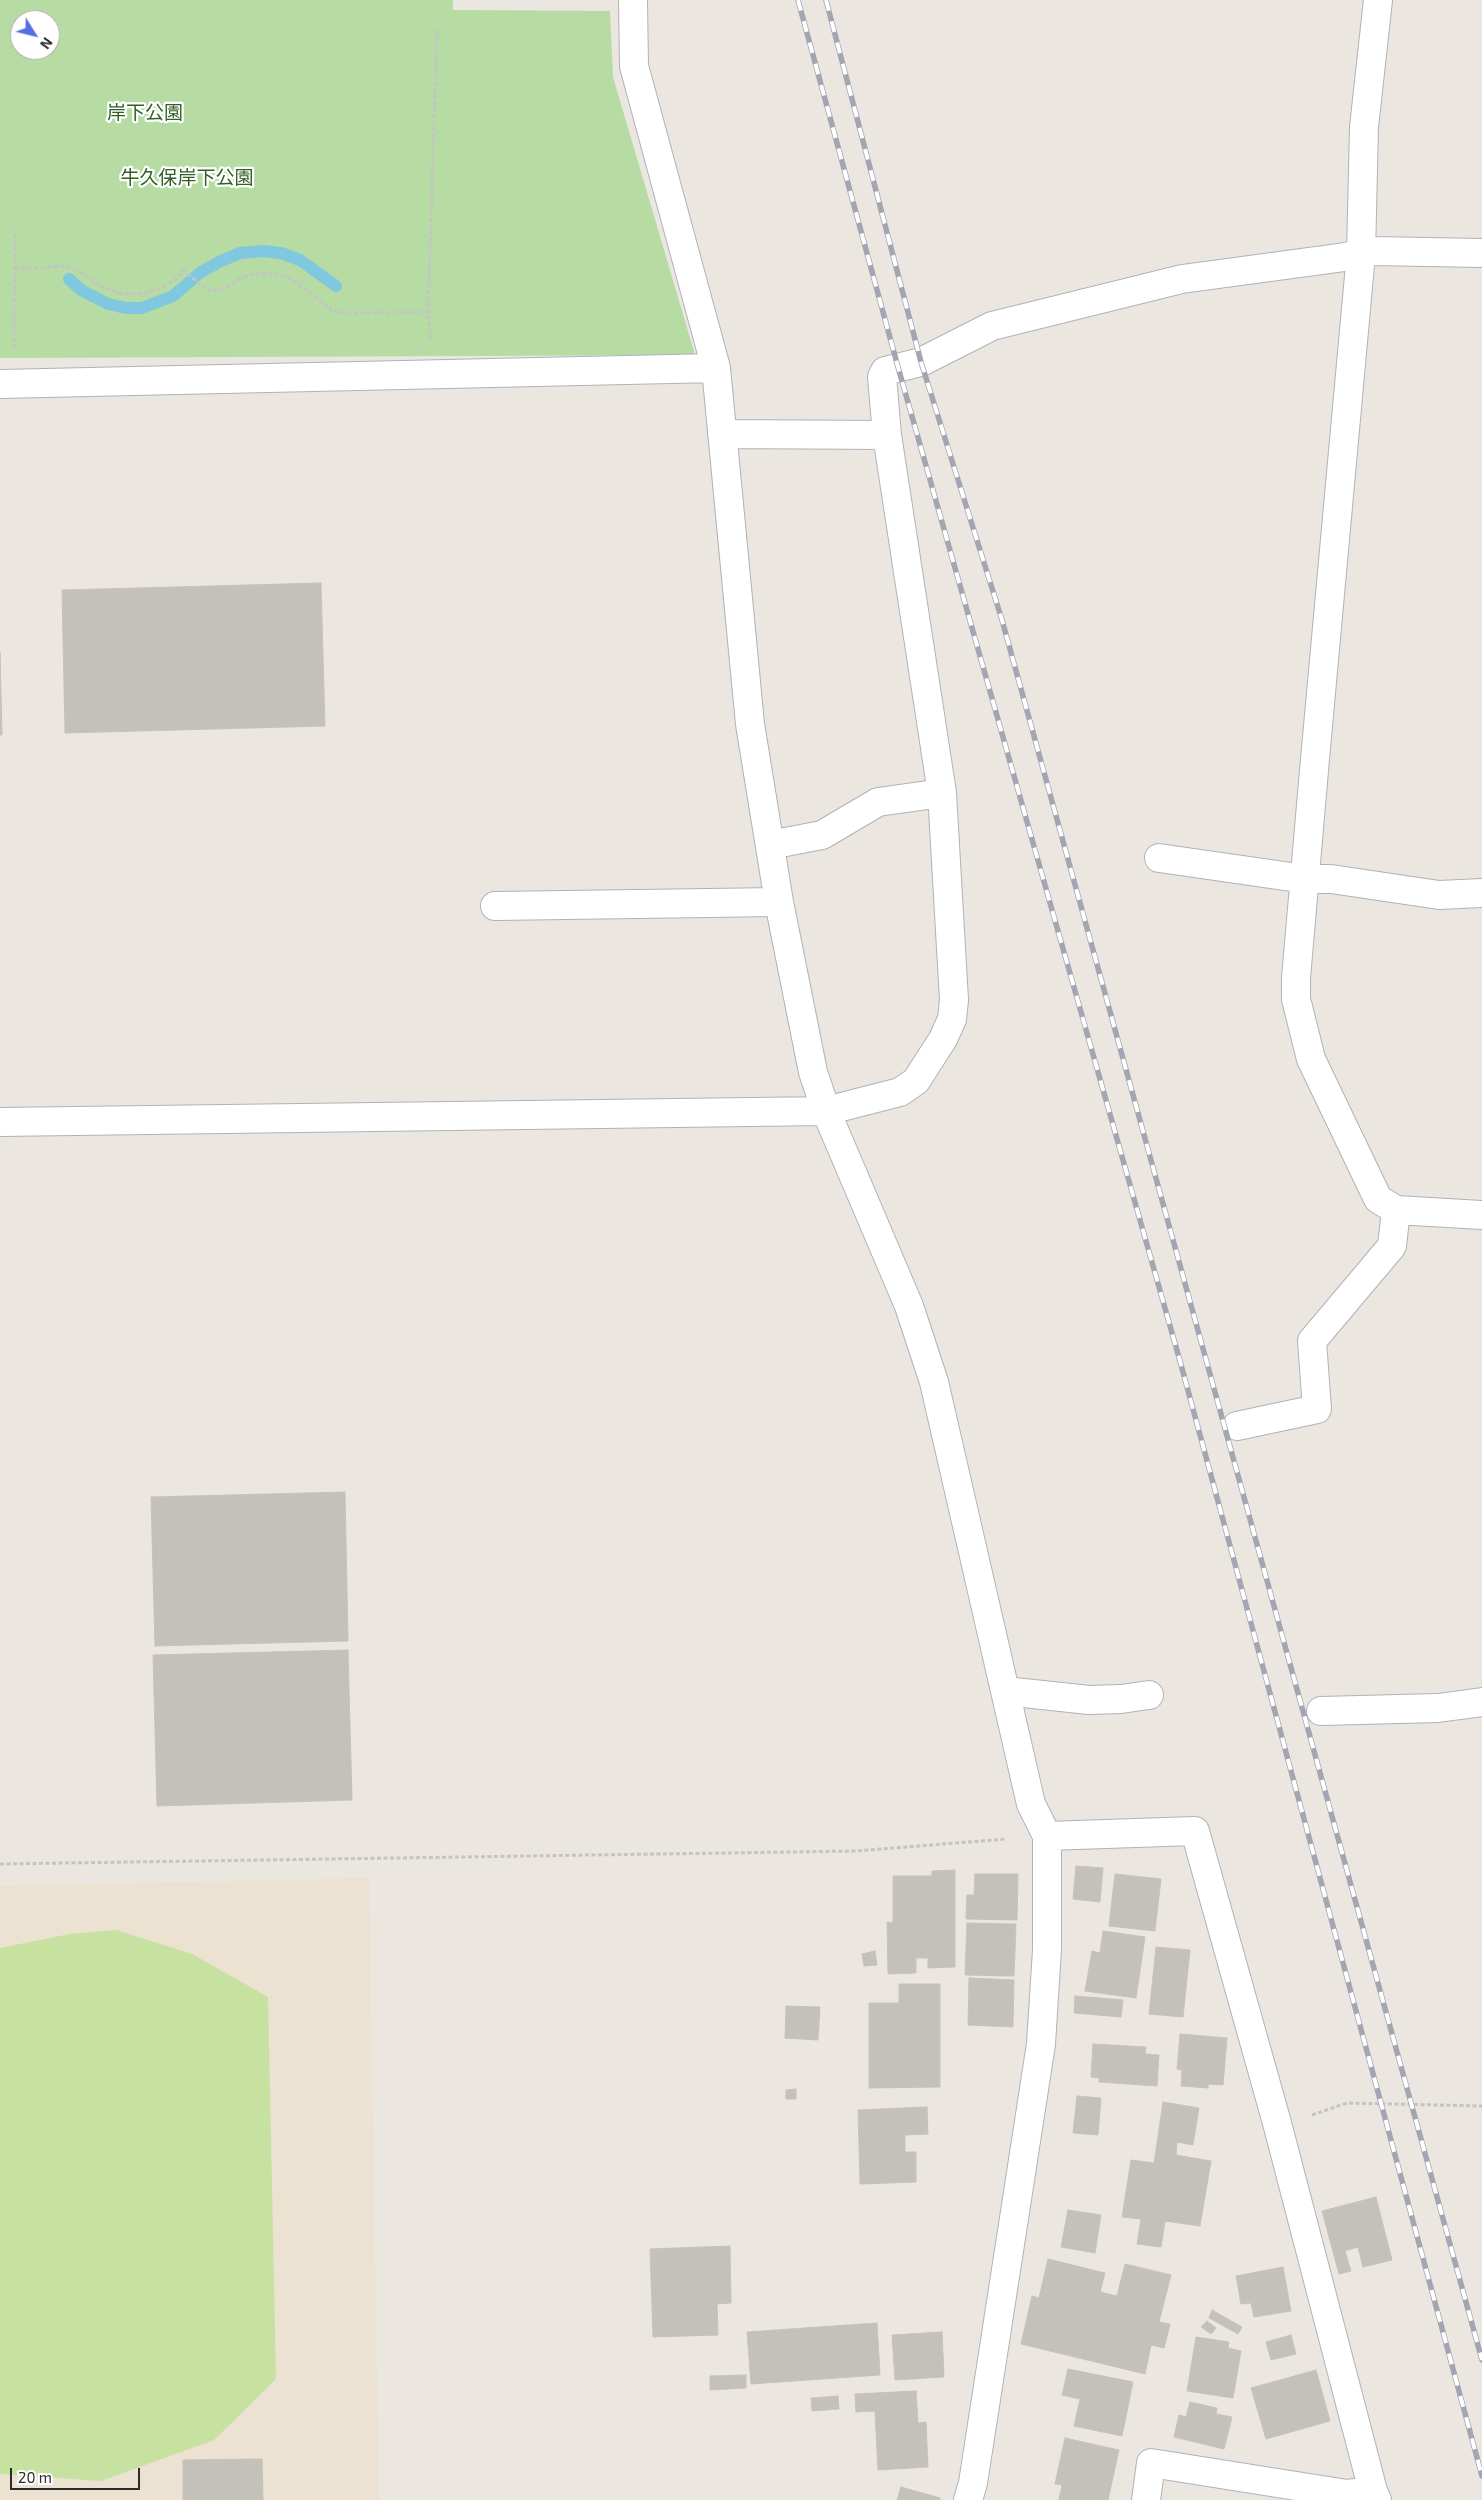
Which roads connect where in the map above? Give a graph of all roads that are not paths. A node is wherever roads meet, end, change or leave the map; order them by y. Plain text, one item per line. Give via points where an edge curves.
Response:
1 (633, 0) edge
2 (1378, 0) edge
3 (1482, 253) edge
4 (1361, 254) junction
5 (716, 368) junction
6 (6, 384) edge
7 (722, 434) junction
8 (887, 435) junction
9 (942, 793) junction
10 (770, 845) junction
11 (1159, 858) dead end
12 (1305, 879) junction
13 (1482, 893) edge
14 (779, 902) junction
15 (495, 906) dead end
16 (826, 1111) junction
17 (0, 1122) edge
18 (1396, 1210) junction
19 (1482, 1215) edge
20 (1237, 1426) dead end
21 (1005, 1691) junction
22 (1149, 1695) dead end
23 (1482, 1702) edge
24 (1321, 1712) dead end
25 (1047, 1836) junction
26 (1375, 2495) edge
27 (968, 2500) edge
28 (1146, 2500) edge

1 - 5 street via 634,66
2 - 4 street via 1364,127
3 - 4 street via 1372,251
4 - 8 street via 1182,279 992,326 921,362 885,371 882,377
4 - 12 street
5 - 6 street
5 - 7 street
7 - 8 street
7 - 10 street via 750,724
8 - 9 street
9 - 10 street via 878,802 822,835
9 - 16 street via 954,1000 952,1019 916,1081 900,1092
10 - 14 street
11 - 12 street
12 - 13 street via 1331,879 1439,895
12 - 18 street via 1296,999 1311,1059 1378,1199
14 - 15 street
14 - 16 street via 813,1072
16 - 17 street
16 - 21 street via 909,1306 934,1382
18 - 19 street
18 - 20 street via 1392,1246 1312,1341 1317,1408
21 - 22 street via 1089,1700
21 - 25 street via 1031,1804
23 - 24 street via 1438,1708
25 - 26 street via 1195,1831 1277,2123
25 - 27 street via 1047,1950 1041,2044
26 - 28 street via 1347,2494 1151,2462

